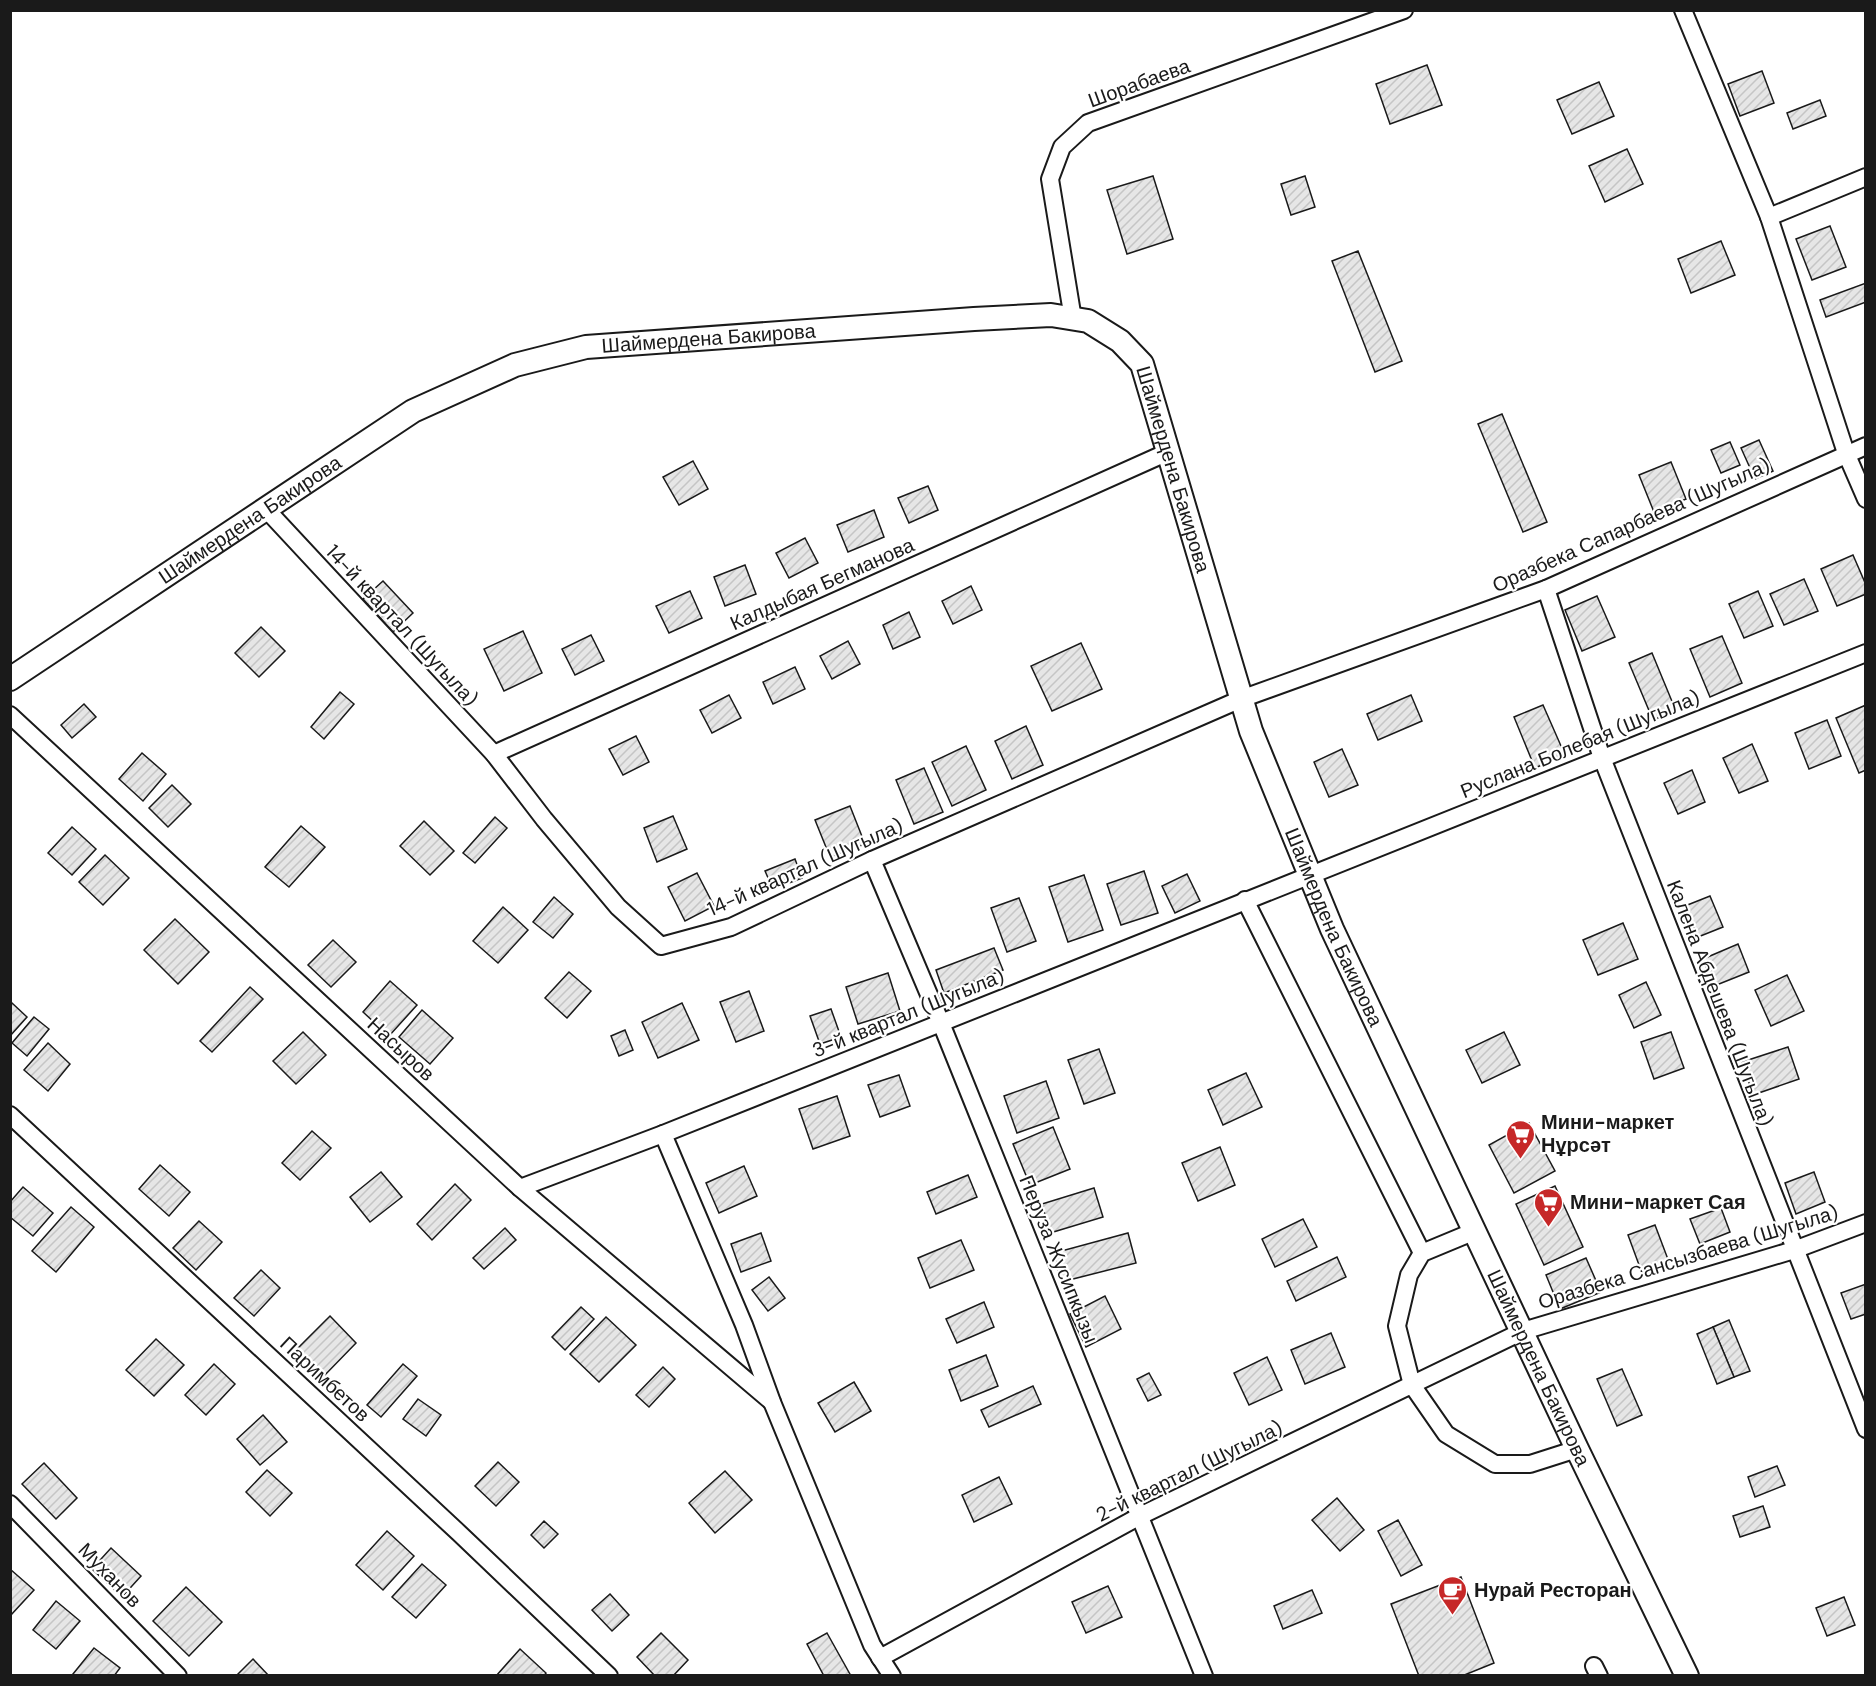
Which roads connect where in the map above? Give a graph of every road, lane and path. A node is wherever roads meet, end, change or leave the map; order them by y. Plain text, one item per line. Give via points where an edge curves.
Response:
1 (1404, 10) edge
2 (1683, 10) edge
3 (1866, 177) edge
4 (1768, 217) junction
5 (1073, 319) junction
6 (1866, 446) edge
7 (1168, 452) junction
8 (1846, 453) junction
9 (1866, 499) edge
10 (265, 508) junction
11 (1546, 589) junction
12 (1866, 653) edge
13 (10, 680) edge
14 (1241, 699) junction
15 (10, 715) edge
16 (494, 754) junction
17 (1602, 758) junction
18 (872, 860) junction
19 (1310, 874) junction
20 (1245, 900) junction
21 (941, 1023) junction
22 (10, 1115) edge
23 (663, 1134) junction
24 (520, 1188) junction
25 (1866, 1223) edge
26 (1475, 1231) junction
27 (1794, 1250) junction
28 (1422, 1253) junction
29 (1523, 1331) junction
30 (1412, 1385) junction
31 (772, 1402) junction
32 (1866, 1429) edge
33 (1577, 1449) junction
34 (10, 1503) edge
35 (1140, 1516) junction
36 (880, 1658) junction
37 (178, 1676) edge
38 (609, 1676) edge
39 (892, 1676) edge
40 (1204, 1676) edge
41 (1687, 1676) edge

1 - 5 street, Шорабаева via 1088,123 1062,147 1050,179
2 - 4 street
3 - 4 street
4 - 8 street
5 - 7 street, Шаймердена Бакирова via 1088,321 1120,341 1142,364
5 - 10 street, Шаймердена Бакирова via 1050,315 974,319 585,346 515,365 413,411
6 - 8 street, Оразбека Сапарбаева (Шугыла)
7 - 14 street, Шаймердена Бакирова
7 - 16 street, Калдыбая Бегманова
8 - 9 street
8 - 11 street, Оразбека Сапарбаева (Шугыла)
10 - 13 street, Шаймердена Бакирова
10 - 16 street, 14-й квартал (Шугыла)
11 - 14 street, Оразбека Сапарбаева (Шугыла)
11 - 17 street, Калена Абдешева (Шугыла)
12 - 17 street, Руслана Болебая (Шугыла)
14 - 18 street, 14-й квартал (Шугыла)
14 - 19 street, Шаймердена Бакирова
15 - 24 street, Насыров
16 - 18 street, 14-й квартал (Шугыла) via 618,907 661,946 731,927
17 - 19 street, Руслана Болебая (Шугыла)
17 - 27 street, Калена Абдешева (Шугыла)
18 - 21 street, Перуза Жусипкызы
19 - 20 street, 3-й квартал (Шугыла)
19 - 26 street, Шаймердена Бакирова via 1332,929
20 - 21 street, 3-й квартал (Шугыла)
20 - 28 street
21 - 23 street, 3-й квартал (Шугыла)
21 - 35 street, Перуза Жусипкызы
22 - 38 street, Паримбетов
23 - 24 street, 3-й квартал (Шугыла)
23 - 31 street via 744,1325
24 - 31 street, Насыров
25 - 27 street, Оразбека Сансызбаева (Шугыла)
26 - 28 street
26 - 29 street, Шаймердена Бакирова
27 - 29 street, Оразбека Сансызбаева (Шугыла)
27 - 32 street, Калена Абдешева (Шугыла)
28 - 30 street via 1409,1275 1397,1326
29 - 30 street, 2-й квартал (Шугыла)
29 - 33 street, Шаймердена Бакирова
30 - 33 street via 1446,1434 1495,1464 1530,1464
30 - 35 street, 2-й квартал (Шугыла)
31 - 36 street
33 - 41 street, Шаймердена Бакирова
34 - 37 street, Муханов
35 - 36 street, 2-й квартал (Шугыла)
35 - 40 street, Перуза Жусипкызы
36 - 39 street

